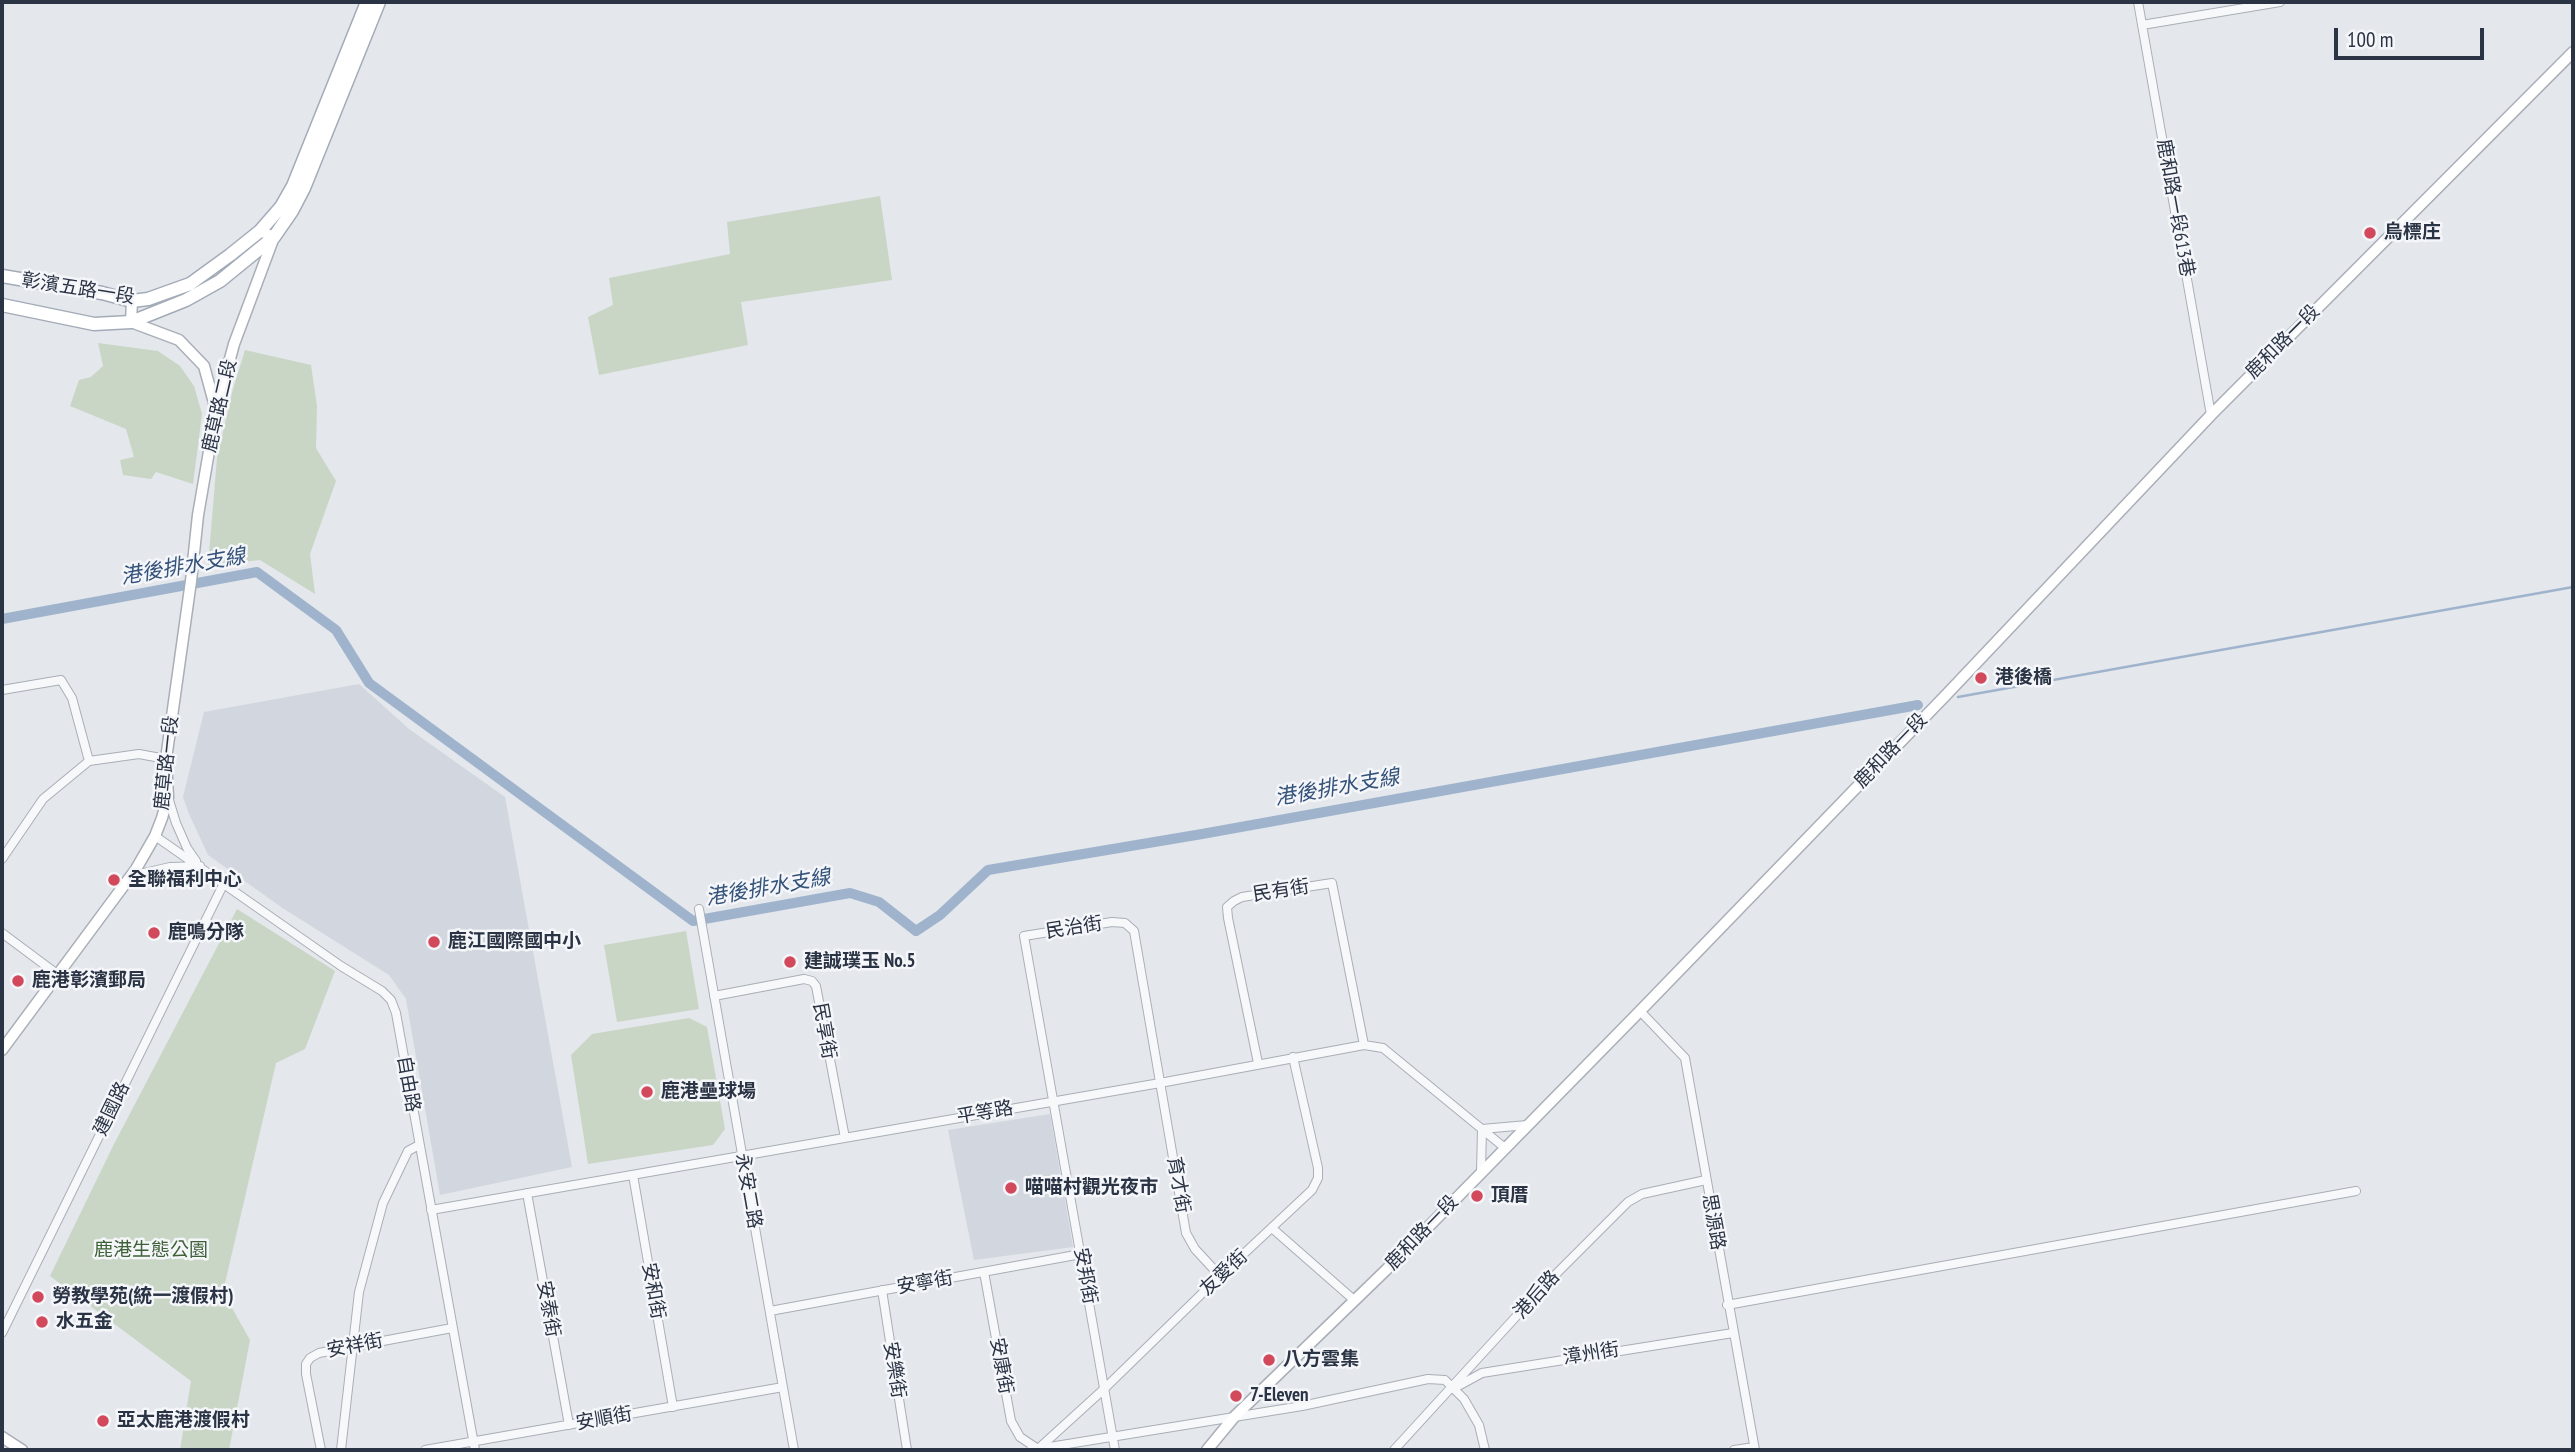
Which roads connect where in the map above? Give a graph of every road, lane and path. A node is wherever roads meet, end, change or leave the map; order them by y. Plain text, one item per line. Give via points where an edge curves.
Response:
1 (367, 2) edge
2 (379, 2) edge
3 (2138, 2) edge
4 (2280, 2) edge
5 (2142, 25) junction
6 (2573, 51) edge
7 (260, 231) junction
8 (274, 237) junction
9 (2, 276) edge
10 (132, 301) junction
11 (2, 305) edge
12 (131, 322) junction
13 (216, 411) junction
14 (2211, 415) junction
15 (189, 594) joint
16 (2, 690) edge
17 (166, 759) junction
18 (89, 761) junction
19 (167, 797) junction
20 (155, 836) junction
21 (2, 859) edge
22 (200, 866) junction
23 (131, 876) junction
24 (223, 885) junction
25 (699, 909) dead end
26 (2, 933) edge
27 (57, 974) junction
28 (714, 996) junction
29 (1640, 1011) junction
30 (1364, 1045) junction
31 (2, 1050) edge
32 (1293, 1057) junction
33 (1258, 1063) junction
34 (1160, 1083) junction
35 (1055, 1101) junction
36 (1527, 1125) junction
37 (1482, 1129) junction
38 (845, 1138) junction
39 (419, 1145) junction
40 (1505, 1148) junction
41 (742, 1156) junction
42 (1481, 1171) junction
43 (633, 1175) junction
44 (1706, 1180) junction
45 (2356, 1191) dead end
46 (527, 1193) junction
47 (431, 1210) junction
48 (1273, 1229) junction
49 (1081, 1254) junction
50 (984, 1272) junction
51 (1220, 1276) junction
52 (882, 1290) junction
53 (1354, 1300) junction
54 (1727, 1306) junction
55 (770, 1311) junction
56 (452, 1328) junction
57 (2, 1333) edge
58 (1733, 1333) junction
59 (355, 1346) junction
60 (783, 1387) junction
61 (1454, 1387) junction
62 (1104, 1390) junction
63 (673, 1407) junction
64 (1235, 1416) junction
65 (569, 1425) junction
66 (2, 1437) edge
67 (1113, 1437) junction
68 (474, 1446) edge
69 (1755, 1449) edge
70 (22, 1450) edge
71 (321, 1450) edge
72 (341, 1450) edge
73 (425, 1450) edge
74 (794, 1450) edge
75 (907, 1450) edge
76 (1035, 1450) edge
77 (1115, 1450) edge
78 (1207, 1450) edge
79 (1394, 1450) edge
80 (1485, 1450) edge
81 (1734, 1450) edge

1 - 7 main road via 293,186
2 - 8 main road, 鹿草路二段 via 304,188
3 - 5 street, 鹿和路一段613巷
4 - 5 street
5 - 14 street, 鹿和路一段613巷
6 - 14 main road, 鹿和路一段
7 - 8 main road
7 - 10 main road, 彰濱五路一段 via 190,284
8 - 12 main road, 彰濱五路一段 via 220,281
8 - 13 main road, 鹿草路二段 via 234,344
9 - 10 main road, 彰濱五路一段
10 - 12 main road
11 - 12 main road, 彰濱五路一段 via 94,324
12 - 13 main road via 179,340 193,353 204,366
13 - 15 main road, 鹿草路二段
14 - 29 main road, 鹿和路一段
15 - 17 main road, 鹿草路一段
16 - 18 street via 61,680 72,698
17 - 18 street via 139,754
17 - 19 main road, 鹿草路一段
18 - 21 street via 43,799
19 - 20 main road, 鹿草路一段
19 - 22 street via 187,848
20 - 22 street, 自由路
20 - 23 main road, 鹿草路一段
22 - 23 street
22 - 24 street, 自由路
23 - 27 main road, 鹿草路一段
24 - 39 street, 自由路 via 391,1000
24 - 57 street, 建國路
25 - 28 street, 永安二路
26 - 27 street
27 - 31 main road, 鹿草路一段
28 - 38 street, 民享街 via 812,981
28 - 41 street, 永安二路
29 - 36 main road, 鹿和路一段
29 - 44 street, 思源路 via 1685,1058
30 - 32 street, 平等路
30 - 33 street, 民有街 via 1332,883 1242,897 1227,907 1228,918
30 - 37 street via 1383,1048
32 - 33 street, 平等路
32 - 48 street, 友愛街 via 1318,1178
33 - 34 street, 平等路
34 - 35 street, 平等路
34 - 35 street, 民治街 via 1138,943 1130,927 1112,922 1024,936
34 - 51 street, 育才街 via 1186,1233
35 - 38 street, 平等路
35 - 49 street, 安邦街
36 - 37 street
36 - 40 main road, 鹿和路一段
37 - 40 street
37 - 42 street
38 - 41 street, 平等路
39 - 47 street, 自由路
39 - 59 street via 408,1151 383,1203 359,1292
40 - 42 main road, 鹿和路一段
41 - 43 street, 平等路
41 - 55 street, 永安二路
42 - 53 main road, 鹿和路一段
43 - 46 street, 平等路
43 - 63 street, 安和街
44 - 54 street, 思源路
44 - 61 street, 港后路 via 1642,1194 1628,1202 1544,1286
45 - 54 street
46 - 47 street, 平等路
46 - 65 street, 安泰街
47 - 56 street, 自由路
48 - 51 street, 友愛街
48 - 53 street
49 - 50 street, 安寧街
49 - 62 street, 安邦街
50 - 52 street, 安寧街
50 - 76 street, 安康街 via 1012,1421 1020,1437
51 - 62 street, 友愛街
52 - 55 street, 安寧街
52 - 75 street, 安樂街
53 - 64 main road, 鹿和路一段
54 - 58 street, 思源路
55 - 60 street, 永安二路
56 - 59 street, 安祥街
56 - 68 street, 自由路
58 - 61 street, 漳州街 via 1482,1373
58 - 69 street, 思源路
59 - 71 street, 安祥街 via 319,1353 306,1364
59 - 72 street
60 - 63 street, 安順街
60 - 74 street, 永安二路
61 - 64 street via 1445,1380 1428,1379
61 - 79 street, 港后路
61 - 80 street via 1479,1425
62 - 67 street, 安邦街
62 - 76 street, 友愛街
63 - 65 street, 安順街
64 - 67 street
64 - 78 main road, 鹿和路一段
65 - 68 street, 安順街
66 - 70 main road
67 - 76 street
67 - 77 street, 安邦街
68 - 73 street, 安順街
69 - 81 street

